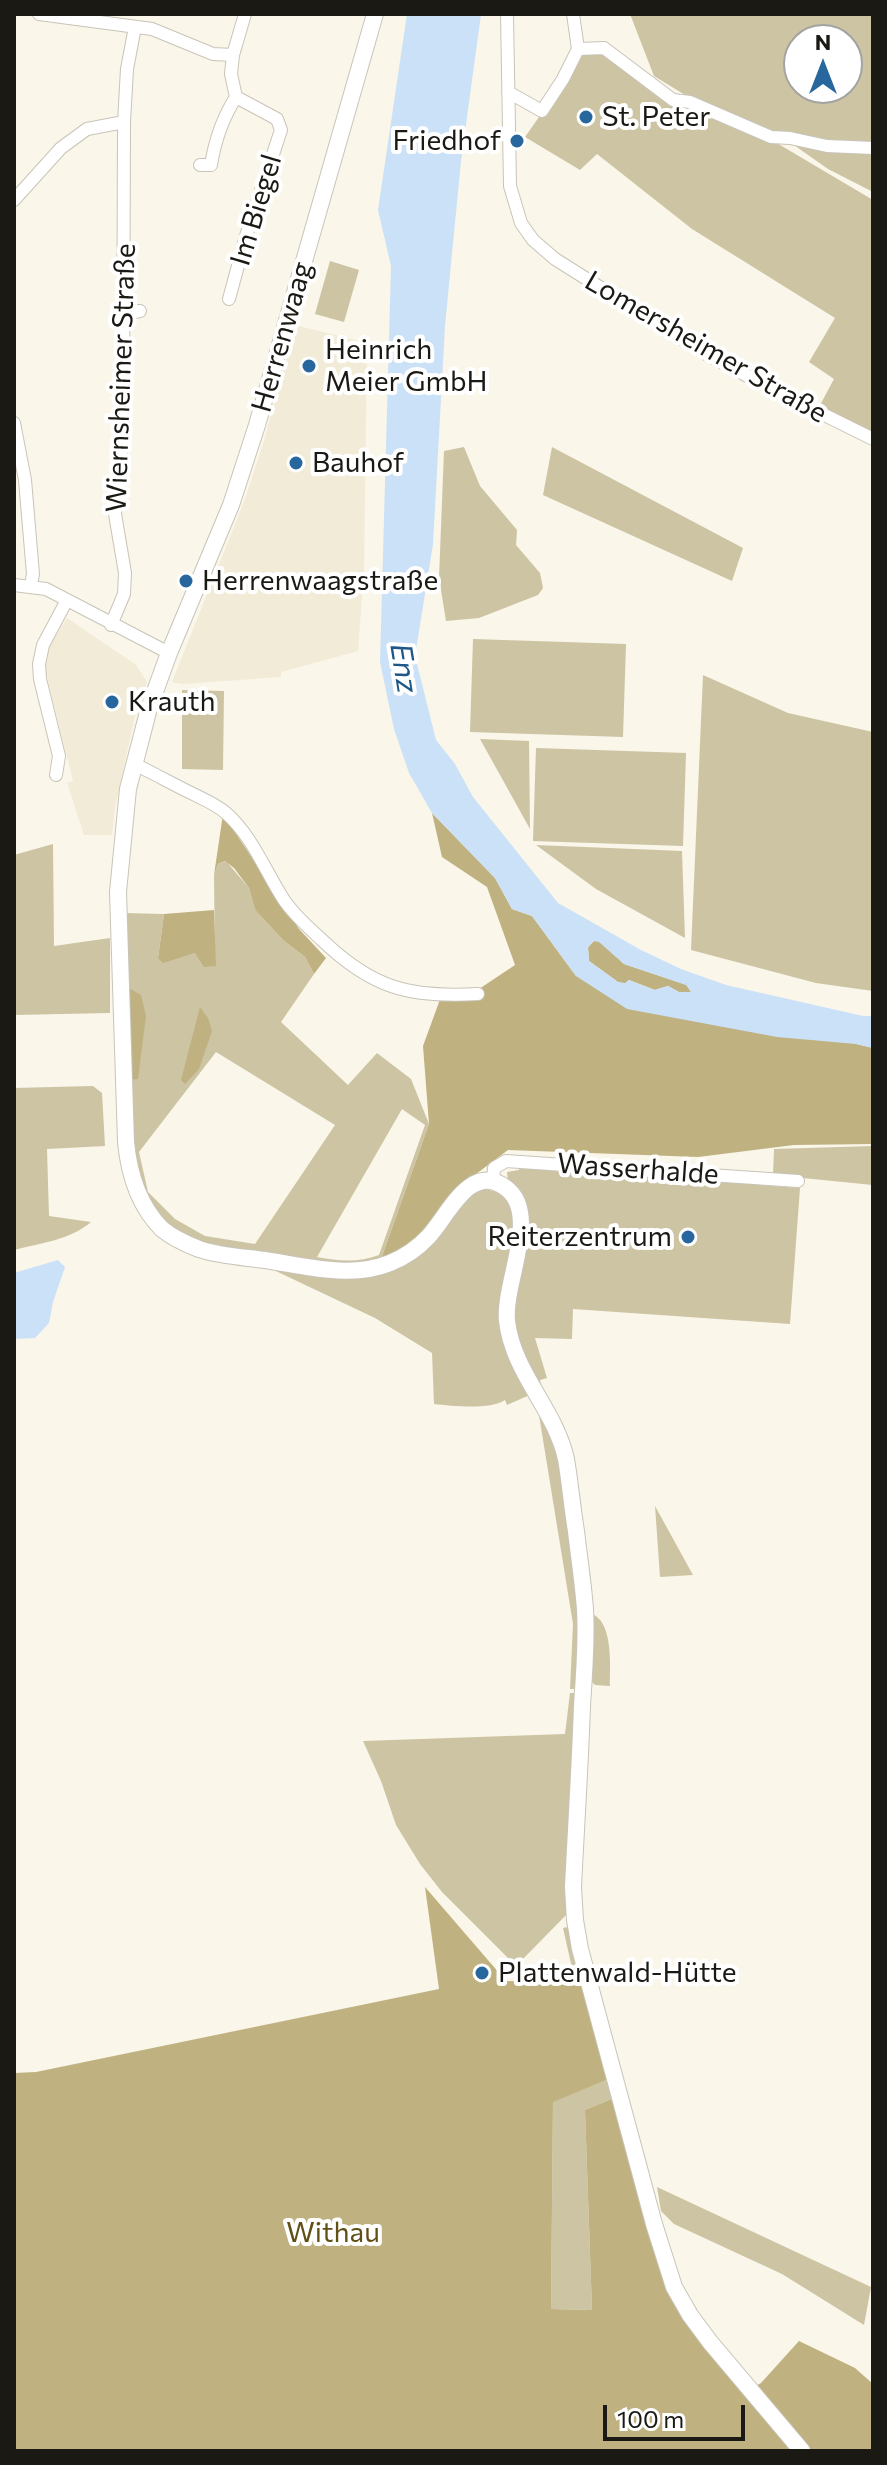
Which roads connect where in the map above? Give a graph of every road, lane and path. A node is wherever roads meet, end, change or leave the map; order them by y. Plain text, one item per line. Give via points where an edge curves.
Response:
1 (39, 14) edge
2 (245, 14) edge
3 (375, 14) edge
4 (507, 14) edge
5 (573, 14) edge
6 (129, 22) edge
7 (578, 49) junction
8 (233, 55) junction
9 (508, 92) junction
10 (236, 97) junction
11 (124, 122) junction
12 (873, 148) edge
13 (200, 165) dead end
14 (14, 200) edge
15 (229, 299) dead end
16 (140, 311) dead end
17 (124, 314) junction
18 (14, 423) edge
19 (873, 439) edge
20 (14, 585) edge
21 (31, 585) junction
22 (67, 600) junction
23 (111, 625) junction
24 (169, 653) junction
25 (134, 764) junction
26 (56, 775) dead end
27 (478, 994) dead end
28 (798, 1181) dead end
29 (493, 1182) junction
30 (802, 2451) edge

1 - 6 street
2 - 8 street
3 - 24 main road, Herrenwaag via 253,439
4 - 9 street
5 - 7 street
6 - 8 street via 213,54
6 - 11 street, Wiernsheimer Straße
7 - 9 street via 542,111
7 - 12 street via 604,48 673,100 690,102 771,137
8 - 10 street
9 - 19 street, Lomersheimer Straße via 513,199 521,223 542,249 706,354
10 - 13 street, Im Biegel via 218,132 211,165
10 - 15 street, Im Biegel via 277,119 281,130
11 - 14 street via 87,129 61,148
11 - 17 street, Wiernsheimer Straße
16 - 17 street
17 - 23 street, Wiernsheimer Straße via 123,426 115,514 125,573 124,594
18 - 21 street via 25,480
20 - 21 street
21 - 22 street
22 - 23 street
22 - 26 street via 39,664 59,756
23 - 24 street
24 - 25 main road
25 - 27 street via 226,813 297,916 361,973 416,993
25 - 29 main road via 118,892 126,1142 136,1189 152,1218 186,1244 211,1252 338,1271 373,1269 405,1256 431,1234 468,1187
28 - 29 street, Wasserhalde via 506,1161 494,1168
29 - 30 main road via 508,1189 520,1210 507,1303 510,1335 565,1455 581,1570 585,1652 573,1887 580,1949 674,2287 710,2342

